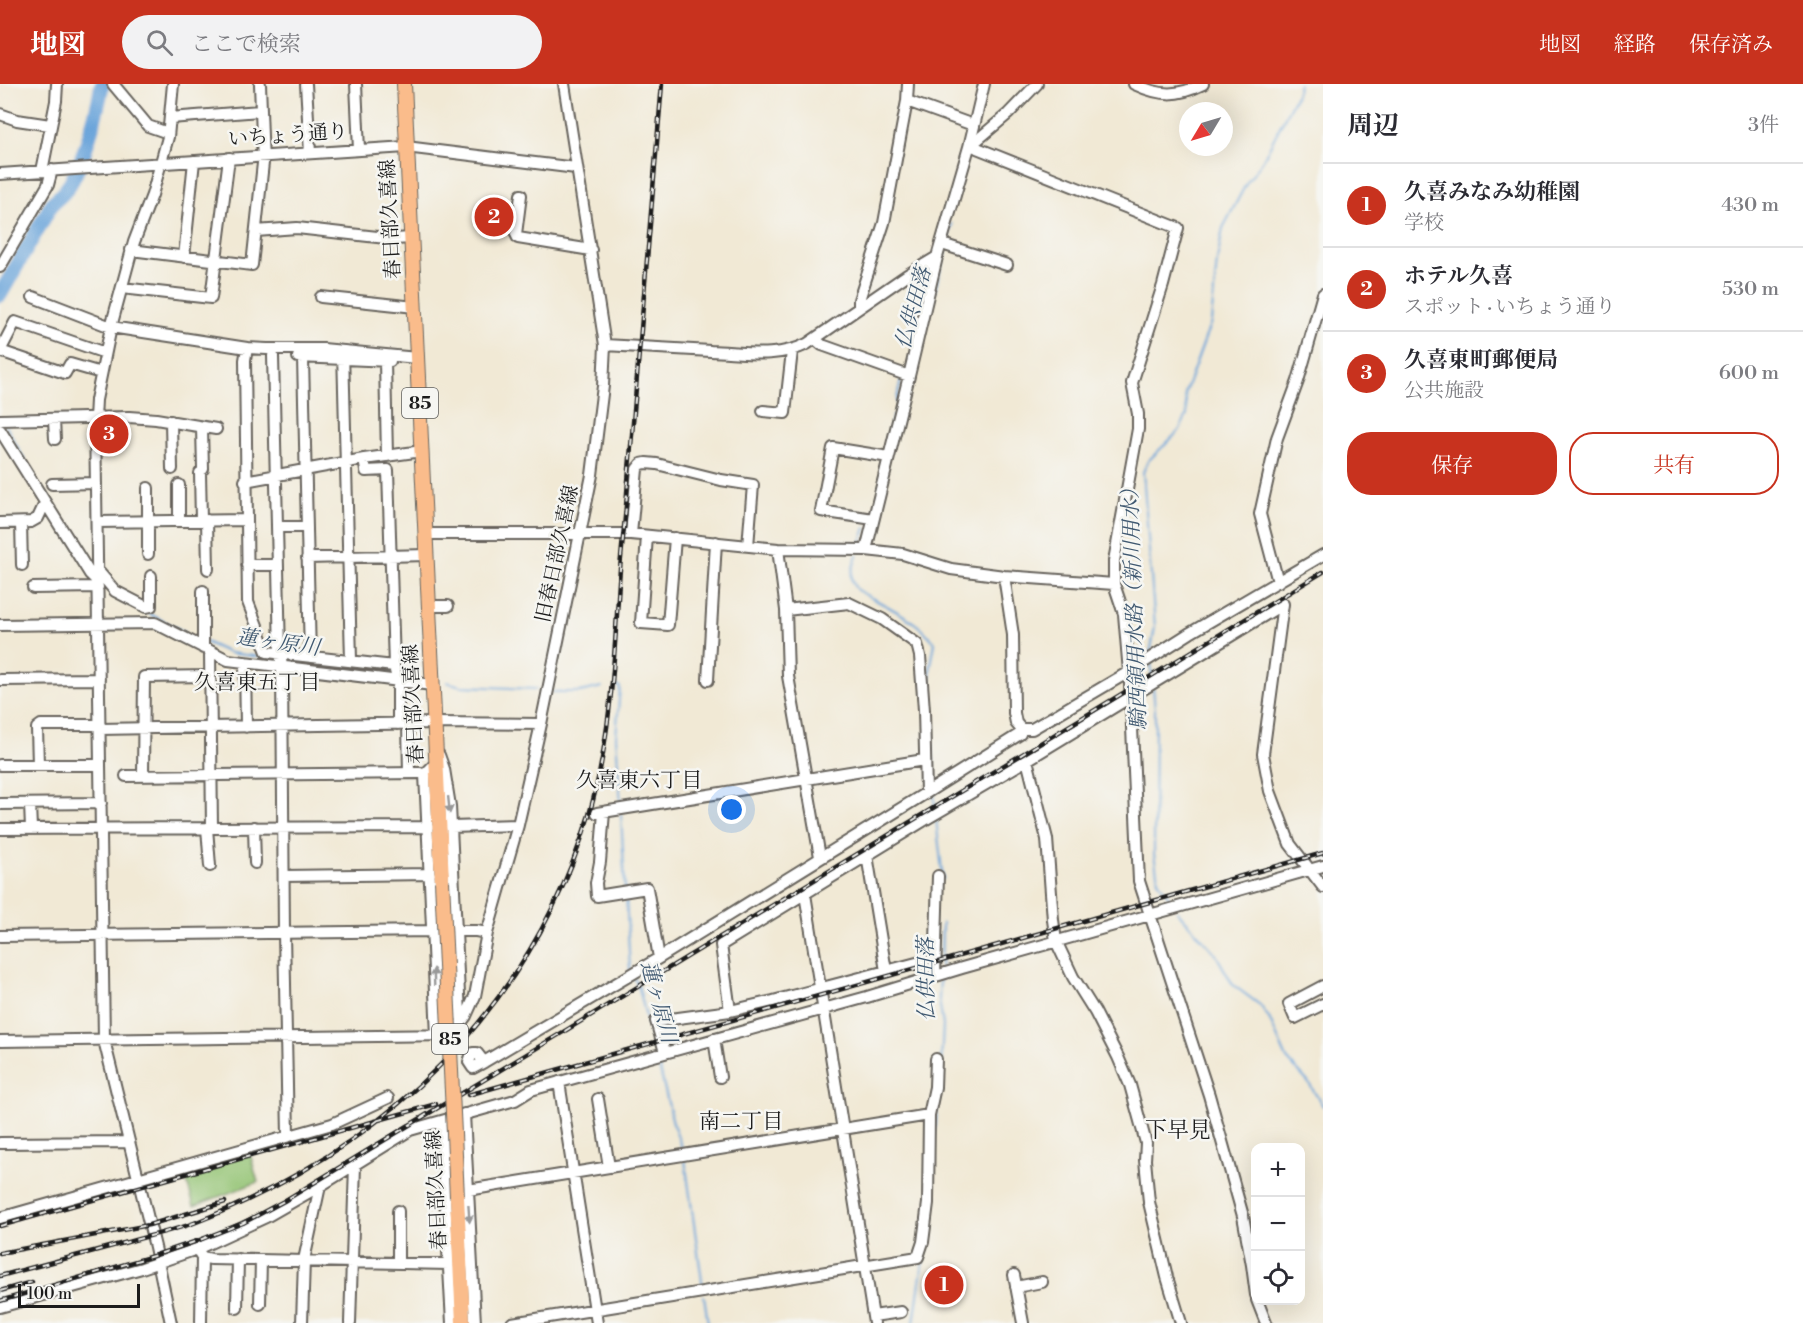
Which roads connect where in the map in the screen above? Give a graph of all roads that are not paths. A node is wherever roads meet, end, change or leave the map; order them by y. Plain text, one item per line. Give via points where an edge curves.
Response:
1 (57, 84) edge
2 (113, 84) edge
3 (173, 84) edge
4 (260, 84) edge
5 (306, 84) edge
6 (356, 84) edge
7 (404, 84) edge
8 (564, 84) edge
9 (908, 84) edge
10 (984, 84) edge
11 (1037, 84) edge
12 (1203, 84) edge
13 (1138, 85) edge
14 (907, 101) junction
15 (260, 111) junction
16 (0, 114) edge
17 (170, 118) junction
18 (50, 125) junction
19 (973, 125) junction
20 (168, 133) junction
21 (971, 146) junction
22 (406, 147) junction
23 (359, 150) junction
24 (310, 153) junction
25 (263, 155) junction
26 (229, 158) junction
27 (194, 161) junction
28 (161, 164) junction
29 (576, 168) junction
30 (53, 170) junction
31 (0, 174) edge
32 (521, 195) dead end
33 (256, 231) junction
34 (411, 238) junction
35 (942, 244) junction
36 (6, 247) edge
37 (131, 250) junction
38 (591, 250) junction
39 (937, 257) junction
40 (184, 258) junction
41 (216, 262) junction
42 (1007, 265) dead end
43 (0, 267) edge
44 (122, 288) junction
45 (1323, 294) edge
46 (33, 297) dead end
47 (321, 297) dead end
48 (415, 307) junction
49 (859, 307) junction
50 (111, 327) junction
51 (815, 339) junction
52 (604, 345) junction
53 (247, 348) junction
54 (792, 351) junction
55 (105, 352) junction
56 (311, 355) junction
57 (273, 356) junction
58 (343, 356) junction
59 (417, 358) junction
60 (391, 359) junction
61 (100, 373) junction
62 (909, 376) junction
63 (763, 411) dead end
64 (95, 419) junction
65 (54, 420) junction
66 (171, 421) junction
67 (2, 423) edge
68 (202, 428) junction
69 (216, 429) dead end
70 (55, 439) dead end
71 (422, 451) junction
72 (387, 456) junction
73 (889, 457) junction
74 (364, 459) junction
75 (346, 462) junction
76 (172, 469) dead end
77 (305, 471) junction
78 (275, 476) junction
79 (245, 481) junction
80 (96, 483) junction
81 (52, 484) dead end
82 (179, 485) dead end
83 (148, 488) dead end
84 (45, 503) junction
85 (873, 519) junction
86 (179, 520) junction
87 (204, 520) junction
88 (246, 520) junction
89 (148, 521) junction
90 (97, 522) junction
91 (0, 523) edge
92 (21, 523) junction
93 (277, 527) junction
94 (307, 527) junction
95 (426, 534) junction
96 (632, 534) junction
97 (581, 535) junction
98 (647, 536) junction
99 (675, 538) junction
100 (716, 542) junction
101 (748, 546) junction
102 (778, 549) junction
103 (866, 550) junction
104 (148, 554) dead end
105 (427, 555) junction
106 (1323, 555) edge
107 (391, 556) junction
108 (349, 557) junction
109 (307, 558) junction
110 (22, 565) dead end
111 (247, 565) junction
112 (277, 565) junction
113 (208, 569) dead end
114 (151, 576) dead end
115 (1004, 576) junction
116 (98, 580) junction
117 (1278, 582) junction
118 (1114, 584) junction
119 (33, 588) dead end
120 (203, 591) dead end
121 (429, 606) junction
122 (448, 606) dead end
123 (786, 610) junction
124 (99, 624) junction
125 (0, 625) edge
126 (205, 645) junction
127 (310, 657) junction
128 (281, 660) junction
129 (351, 660) junction
130 (245, 662) junction
131 (394, 672) junction
132 (1127, 673) junction
133 (210, 676) junction
134 (99, 678) junction
135 (0, 680) edge
136 (708, 680) dead end
137 (432, 685) junction
138 (1130, 699) junction
139 (435, 723) junction
140 (403, 724) junction
141 (541, 724) junction
142 (246, 726) junction
143 (283, 726) junction
144 (100, 727) junction
145 (211, 727) junction
146 (143, 728) junction
147 (1021, 729) junction
148 (436, 756) junction
149 (924, 760) junction
150 (1027, 760) junction
151 (0, 765) edge
152 (38, 765) junction
153 (100, 765) junction
154 (284, 774) junction
155 (211, 775) junction
156 (126, 776) dead end
157 (143, 776) junction
158 (806, 780) junction
159 (926, 793) junction
160 (101, 803) junction
161 (0, 804) edge
162 (30, 804) junction
163 (518, 825) junction
164 (428, 826) junction
165 (210, 827) junction
166 (254, 827) junction
167 (284, 827) junction
168 (451, 827) junction
169 (0, 829) edge
170 (31, 829) junction
171 (101, 829) junction
172 (867, 855) junction
173 (820, 857) junction
174 (255, 863) dead end
175 (210, 866) dead end
176 (1323, 866) edge
177 (1310, 870) junction
178 (430, 874) junction
179 (284, 876) junction
180 (938, 876) dead end
181 (1323, 887) edge
182 (805, 894) junction
183 (1150, 915) junction
184 (432, 931) junction
185 (456, 931) junction
186 (284, 933) junction
187 (487, 933) junction
188 (102, 934) junction
189 (0, 936) edge
190 (1056, 941) junction
191 (659, 958) junction
192 (924, 961) dead end
193 (886, 971) junction
194 (939, 975) junction
195 (1323, 986) edge
196 (820, 988) junction
197 (772, 1001) junction
198 (1323, 1004) edge
199 (823, 1008) junction
200 (730, 1011) junction
201 (777, 1020) junction
202 (462, 1021) junction
203 (286, 1038) junction
204 (445, 1038) junction
205 (714, 1039) junction
206 (104, 1040) junction
207 (0, 1041) edge
208 (665, 1052) junction
209 (936, 1059) dead end
210 (484, 1062) dead end
211 (720, 1077) dead end
212 (559, 1082) junction
213 (388, 1098) dead end
214 (598, 1099) dead end
215 (464, 1114) junction
216 (929, 1115) junction
217 (441, 1122) junction
218 (842, 1129) junction
219 (288, 1137) junction
220 (129, 1142) junction
221 (0, 1143) edge
222 (355, 1165) junction
223 (609, 1167) junction
224 (574, 1173) junction
225 (138, 1178) junction
226 (320, 1186) junction
227 (463, 1194) junction
228 (398, 1211) dead end
229 (0, 1218) edge
230 (200, 1253) junction
231 (238, 1259) junction
232 (261, 1260) junction
233 (304, 1260) junction
234 (1251, 1260) edge
235 (352, 1261) junction
236 (159, 1263) junction
237 (398, 1263) junction
238 (449, 1264) junction
239 (864, 1265) junction
240 (1014, 1275) dead end
241 (1042, 1282) dead end
242 (1016, 1287) junction
243 (260, 1304) dead end
244 (1259, 1305) edge
245 (0, 1307) edge
246 (237, 1308) dead end
247 (595, 1310) junction
248 (901, 1311) dead end
249 (873, 1319) edge
250 (171, 1323) edge
251 (201, 1323) edge
252 (302, 1323) edge
253 (350, 1323) edge
254 (452, 1323) edge
255 (463, 1323) edge
256 (475, 1323) edge
257 (512, 1323) edge
258 (597, 1323) edge
259 (1023, 1323) edge
260 (1181, 1323) edge
261 (1266, 1323) edge

1 - 18 street
2 - 20 street via 148,126
3 - 17 street
4 - 15 street
5 - 24 street
6 - 23 street
7 - 22 main road, 春日部久喜線 / 85
8 - 29 street, 旧春日部久喜線
9 - 14 street
10 - 19 street
11 - 21 street
12 - 13 street via 1188,92 1165,94
14 - 19 street
14 - 49 street via 884,224
15 - 17 street
15 - 25 street
16 - 18 street
17 - 20 street
18 - 30 street
19 - 21 street
20 - 28 street
21 - 35 street
21 - 118 street via 1178,228 1132,384 1138,429 1114,561
22 - 23 street, いちょう通り
22 - 29 street, いちょう通り
22 - 34 main road, 春日部久喜線 / 85
23 - 24 street, いちょう通り
24 - 25 street, いちょう通り
25 - 26 street, いちょう通り
25 - 33 street
26 - 27 street, いちょう通り
26 - 41 street
27 - 28 street, いちょう通り
27 - 40 street
28 - 30 street, いちょう通り
28 - 37 street
29 - 38 street, 旧春日部久喜線
30 - 31 street, いちょう通り
30 - 36 street via 48,185
32 - 38 street via 518,238
33 - 34 street via 297,228
33 - 41 street via 252,266
34 - 48 main road, 春日部久喜線 / 85
35 - 39 street
35 - 42 street
36 - 43 street
37 - 40 street
37 - 44 street
38 - 52 street, 旧春日部久喜線
39 - 49 street
39 - 62 street
40 - 41 street
41 - 44 street via 211,298
44 - 50 street
45 - 117 street via 1277,438 1260,514
46 - 50 street
47 - 48 street
48 - 59 main road, 春日部久喜線 / 85
49 - 51 street
50 - 53 street
50 - 55 street
51 - 54 street
51 - 62 street via 822,345
52 - 54 street via 767,354
52 - 97 street, 旧春日部久喜線 via 597,443
53 - 56 street via 295,350
53 - 57 street via 252,354
53 - 79 street
54 - 63 street via 785,414
55 - 61 street
55 - 61 street via 15,322 0,351 65,373 70,364
56 - 57 street
56 - 58 street
56 - 77 street
57 - 78 street
58 - 60 street via 390,355
58 - 75 street
59 - 60 street
59 - 71 main road, 春日部久喜線 / 85
60 - 72 street
61 - 64 street
62 - 73 street
64 - 65 street
64 - 66 street
64 - 80 street
65 - 67 street
65 - 70 street
66 - 68 street
66 - 76 street
67 - 84 street
68 - 69 street
68 - 87 street
71 - 72 street
71 - 95 main road, 春日部久喜線 / 85
72 - 74 street
73 - 85 street
73 - 85 street via 833,448 821,511
74 - 75 street
74 - 107 street via 366,471 388,470
75 - 77 street
75 - 108 street
77 - 78 street
77 - 94 street
78 - 79 street
78 - 93 street
79 - 88 street
80 - 81 street
80 - 90 street
82 - 86 street
83 - 89 street
84 - 92 street via 38,518
84 - 116 street via 90,574
85 - 103 street
86 - 87 street
86 - 89 street
87 - 88 street
87 - 113 street
88 - 111 street
89 - 90 street
89 - 104 street
90 - 116 street
91 - 92 street
92 - 110 street
93 - 94 street
93 - 112 street
94 - 109 street
95 - 97 street
95 - 105 main road, 春日部久喜線 / 85
96 - 97 street
96 - 98 street
96 - 101 street via 637,469 641,464 657,464 753,485
97 - 141 street, 旧春日部久喜線
98 - 99 street
98 - 99 street via 641,623 668,625
99 - 100 street
100 - 101 street
100 - 136 street
101 - 102 street
102 - 103 street
102 - 123 street
103 - 115 street
105 - 107 street
105 - 121 main road, 春日部久喜線 / 85
106 - 117 street
107 - 108 street
107 - 131 street
108 - 109 street
108 - 129 street
109 - 127 street
111 - 112 street
111 - 128 street via 248,602 267,652
112 - 128 street
114 - 116 street via 152,606 146,607
115 - 118 street
115 - 147 street via 1013,635 1014,713
116 - 119 street
116 - 124 street
117 - 132 street
118 - 132 street via 1124,614
120 - 126 street
121 - 122 street
121 - 137 main road, 春日部久喜線 / 85
123 - 149 street via 849,603 917,644
123 - 158 street via 788,676
124 - 125 street
124 - 126 street via 155,623
124 - 134 street
126 - 130 street via 228,660
126 - 133 street
127 - 128 street
127 - 129 street
128 - 130 street
128 - 131 street
128 - 143 street
129 - 131 street
130 - 142 street
131 - 137 street
131 - 140 street
132 - 138 street
132 - 147 street via 1032,729
133 - 145 street
133 - 146 street via 144,677
134 - 135 street
134 - 144 street
137 - 139 main road, 春日部久喜線 / 85
138 - 150 street
138 - 177 street via 1283,604 1263,754 1270,791 1290,844
138 - 183 street via 1139,881
139 - 140 street
139 - 141 street
139 - 148 main road, 春日部久喜線 / 85
140 - 143 street
140 - 154 street via 414,773
141 - 163 street, 旧春日部久喜線
142 - 143 street
142 - 145 street
143 - 154 street
144 - 146 street
144 - 152 street via 41,725 37,728
144 - 153 street
145 - 146 street
145 - 155 street
146 - 157 street
147 - 159 street via 1020,734
148 - 164 street via 425,774
148 -> 168 street via 444,770
148 - 227 main road, 春日部久喜線 / 85, bridge
149 - 158 street
149 - 159 street
150 - 172 street
150 - 190 street via 1047,839
151 - 152 street
152 - 153 street
153 - 160 street
154 - 155 street
154 - 167 street
155 - 157 street
155 - 165 street
156 - 157 street
158 - 173 street
158 - 191 street via 601,812 597,896 647,888
159 - 173 street
160 - 162 street
160 - 171 street
161 - 162 street
162 - 170 street
163 - 168 street
163 - 187 street, 旧春日部久喜線
164 - 167 street
164 - 178 street
165 - 166 street
165 - 171 street
165 - 175 street
166 - 167 street
166 - 174 street
167 - 179 street
168 - 185 street
169 - 170 street
170 - 171 street
171 - 188 street
172 - 182 street
172 - 193 street
173 - 191 street
176 - 177 street
177 - 181 street
177 - 183 street
178 - 179 street
178 - 184 street
179 - 186 street
180 - 194 street
182 - 196 street
182 - 200 street via 721,945
183 - 190 street
183 - 234 street via 1209,1095 1243,1216
184 - 185 street
184 - 186 street
204 -> 184 street
185 - 187 street
185 - 202 street
186 - 188 street
186 - 203 street
187 - 202 street, 旧春日部久喜線 via 475,996
188 - 189 street
188 - 206 street
190 - 194 street
190 - 260 street via 1130,1084 1146,1143 1149,1202
191 - 210 street
192 - 193 street
193 - 196 street
194 - 199 street
195 - 198 street via 1289,1004 1294,1018
196 - 197 street
196 - 199 street
197 - 200 street
197 - 201 street
199 - 201 street
199 - 218 street
200 - 208 street via 656,1021
201 - 205 street
202 - 204 street, 旧春日部久喜線
203 - 204 street
203 - 206 street
203 - 219 street
205 - 208 street
205 - 211 street
206 - 207 street
206 - 220 street
208 - 212 street
209 - 216 street
212 - 215 street via 531,1090 515,1100
212 - 224 street
213 - 219 street via 335,1123
214 - 223 street
215 - 217 street
215 - 227 street
216 - 218 street
216 - 239 street via 928,1203 918,1257
217 - 222 street via 410,1130
217 - 238 street
218 - 223 street
218 - 239 street
219 - 225 street
220 - 221 street
220 - 225 street
222 - 226 street
222 - 235 street
223 - 224 street
224 - 227 street
224 - 247 street
225 - 229 street
225 - 236 street
226 - 230 street
226 - 233 street
227 - 255 main road, 春日部久喜線 / 85
227 -> 256 street
228 - 237 street
230 - 231 street via 211,1259
230 - 236 street
230 - 251 street
231 - 232 street
231 - 246 street
232 - 233 street
232 - 243 street
233 - 235 street
233 - 252 street
235 - 237 street
235 - 253 street
236 - 245 street
236 - 250 street
237 - 238 street
238 - 254 street
239 - 247 street
239 - 249 street
240 - 242 street
241 - 242 street
242 - 259 street
244 - 261 street
247 - 257 street
247 - 258 street
248 - 249 street

